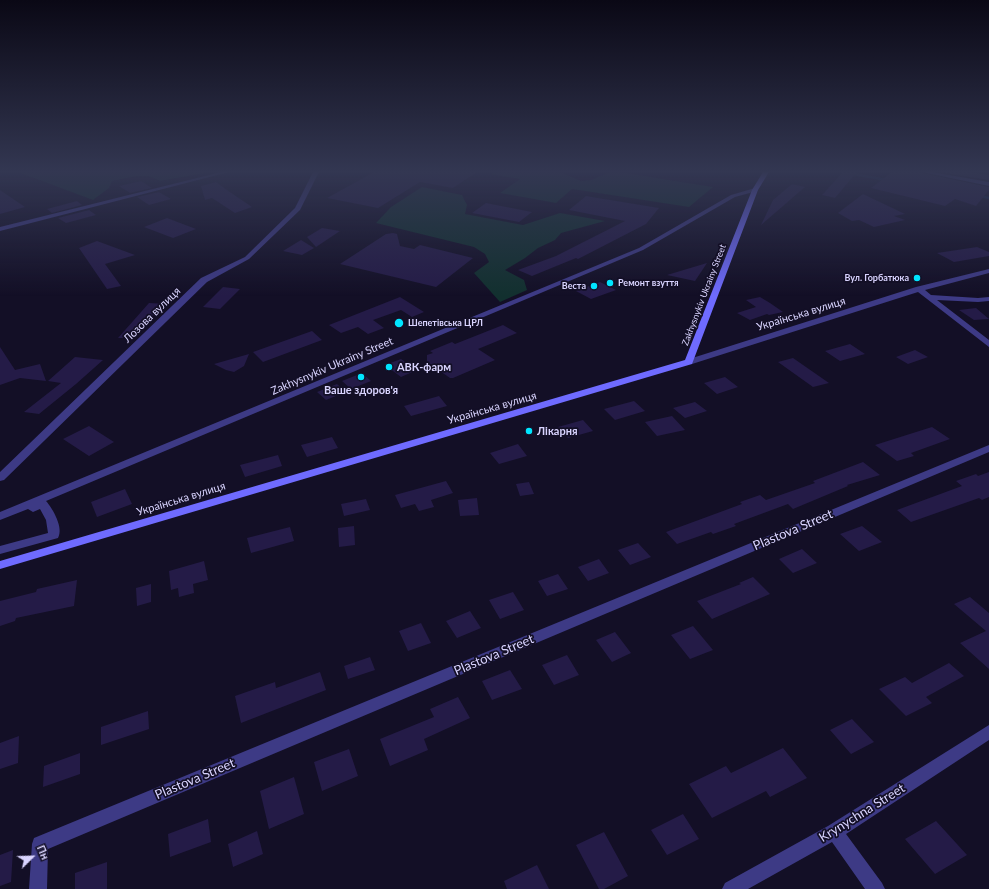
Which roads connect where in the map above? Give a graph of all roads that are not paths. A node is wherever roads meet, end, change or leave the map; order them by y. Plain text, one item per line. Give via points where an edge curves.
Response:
1 (62, 213) edge
2 (294, 213) edge
3 (702, 213) edge
4 (746, 213) edge
5 (0, 229) edge
6 (989, 271) edge
7 (919, 289) junction
8 (929, 297) junction
9 (989, 299) edge
10 (989, 344) edge
11 (689, 362) junction
12 (989, 448) edge
13 (0, 478) edge
14 (0, 516) edge
15 (0, 522) edge
16 (0, 550) edge
17 (0, 565) edge
18 (989, 732) edge
19 (834, 832) junction
20 (38, 889) edge
21 (731, 889) edge
22 (876, 889) edge

1 - 5 street
2 - 13 street, Лозова вулиця via 247,258 204,280
3 - 14 street, Zakhysnykiv Ukrainy Street via 640,249
4 - 11 main road, Zakhysnykiv Ukrainy Street
6 - 7 street, Українська вулиця
7 - 8 street
7 - 11 street, Українська вулиця
8 - 9 street
8 - 10 street
11 - 17 main road, Українська вулиця
12 - 20 street, Plastova Street via 40,844
15 - 16 street via 43,504 52,520 54,535
18 - 19 street, Krynychna Street
19 - 21 street, Krynychna Street
19 - 22 street

